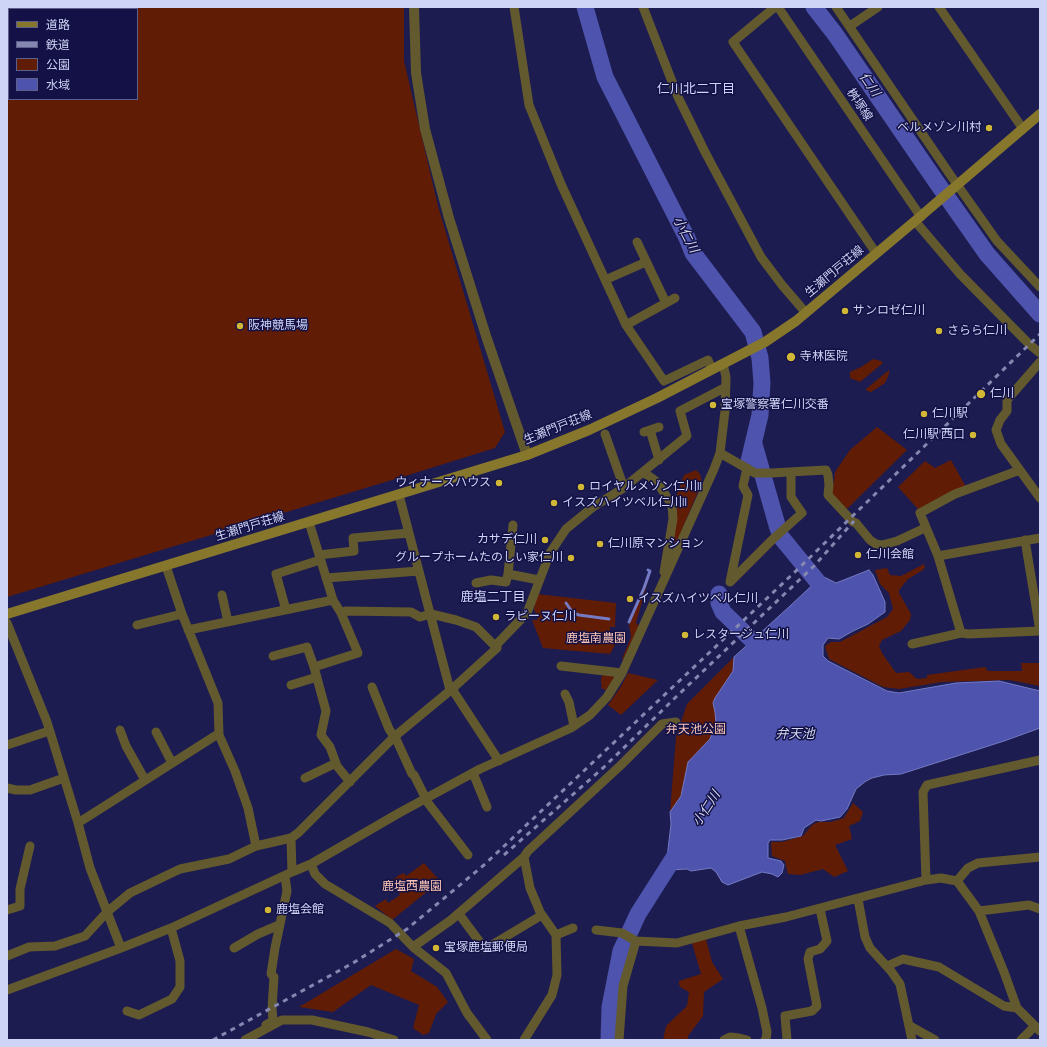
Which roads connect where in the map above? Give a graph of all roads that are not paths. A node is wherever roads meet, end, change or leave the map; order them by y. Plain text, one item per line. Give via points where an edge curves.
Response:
1 (414, 7) edge
2 (514, 7) edge
3 (643, 7) edge
4 (776, 7) edge
5 (836, 7) edge
6 (878, 7) edge
7 (939, 7) edge
8 (850, 26) junction
9 (1040, 114) edge
10 (1023, 129) junction
11 (955, 187) junction
12 (920, 217) junction
13 (637, 242) dead end
14 (876, 253) junction
15 (646, 262) junction
16 (605, 280) junction
17 (1040, 287) edge
18 (675, 298) dead end
19 (666, 303) junction
20 (806, 313) junction
21 (626, 325) junction
22 (1040, 353) edge
23 (1040, 362) edge
24 (723, 364) junction
25 (712, 369) junction
26 (726, 387) junction
27 (651, 430) dead end
28 (605, 434) dead end
29 (720, 453) junction
30 (527, 454) junction
31 (659, 460) junction
32 (751, 470) junction
33 (1020, 470) junction
34 (643, 472) junction
35 (791, 472) junction
36 (624, 488) junction
37 (399, 494) junction
38 (1040, 498) edge
39 (309, 522) junction
40 (513, 525) dead end
41 (925, 528) junction
42 (409, 533) junction
43 (1040, 538) edge
44 (1025, 540) junction
45 (938, 556) junction
46 (319, 558) junction
47 (166, 566) junction
48 (419, 571) junction
49 (508, 574) junction
50 (326, 578) junction
51 (539, 580) junction
52 (476, 582) dead end
53 (663, 582) junction
54 (222, 595) dead end
55 (333, 600) junction
56 (286, 610) junction
57 (341, 613) junction
58 (7, 614) edge
59 (182, 614) junction
60 (431, 614) junction
61 (228, 622) junction
62 (7, 623) edge
63 (137, 625) dead end
64 (188, 630) junction
65 (1040, 631) edge
66 (961, 633) junction
67 (912, 644) dead end
68 (497, 648) junction
69 (273, 656) dead end
70 (561, 666) dead end
71 (314, 667) junction
72 (622, 673) junction
73 (317, 677) junction
74 (291, 685) dead end
75 (372, 686) dead end
76 (452, 690) junction
77 (565, 694) dead end
78 (676, 722) dead end
79 (574, 726) junction
80 (120, 730) dead end
81 (49, 731) junction
82 (156, 732) dead end
83 (218, 734) junction
84 (394, 737) junction
85 (7, 746) edge
86 (1040, 760) edge
87 (499, 761) junction
88 (172, 763) junction
89 (336, 763) junction
90 (473, 773) junction
91 (64, 778) junction
92 (305, 778) dead end
93 (145, 780) junction
94 (350, 782) junction
95 (7, 788) edge
96 (426, 798) junction
97 (486, 807) dead end
98 (78, 823) junction
99 (291, 838) junction
100 (30, 846) dead end
101 (256, 846) junction
102 (468, 856) dead end
103 (524, 857) junction
104 (1040, 858) edge
105 (311, 864) junction
106 (289, 874) junction
107 (926, 880) junction
108 (957, 881) junction
109 (858, 899) junction
110 (820, 909) junction
111 (1040, 909) edge
112 (7, 910) edge
113 (979, 911) junction
114 (106, 912) junction
115 (458, 914) junction
116 (542, 915) junction
117 (279, 925) junction
118 (738, 926) junction
119 (170, 928) junction
120 (573, 928) dead end
121 (596, 930) dead end
122 (556, 935) junction
123 (636, 941) junction
124 (413, 947) junction
125 (121, 948) junction
126 (234, 948) dead end
127 (7, 956) edge
128 (887, 966) junction
129 (7, 990) edge
130 (1017, 1008) junction
131 (127, 1011) dead end
132 (910, 1026) junction
133 (267, 1028) junction
134 (1038, 1028) edge
135 (245, 1040) edge
136 (393, 1040) edge
137 (487, 1040) edge
138 (524, 1040) edge
139 (619, 1040) edge
140 (724, 1040) edge
141 (747, 1040) edge
142 (765, 1040) edge
143 (787, 1040) edge
144 (912, 1040) edge
145 (935, 1040) edge
146 (1021, 1040) edge

1 - 30 street via 416,72 426,128 449,218 484,332
2 - 16 street via 529,105 561,184
3 - 20 street via 678,97 705,152 761,257
4 - 12 street, 桝塚線
4 - 14 street via 733,42
5 - 8 street
6 - 8 street
7 - 10 street
8 - 11 street
9 - 10 main road, 生瀬門戸荘線
10 - 11 main road, 生瀬門戸荘線
11 - 12 main road, 生瀬門戸荘線
11 - 17 street via 997,241
12 - 14 main road, 生瀬門戸荘線
12 - 22 street, 桝塚線 via 960,274
13 - 15 street
14 - 20 main road, 生瀬門戸荘線
15 - 16 street
15 - 19 street
16 - 21 street
18 - 19 street
19 - 21 street
20 - 24 main road, 生瀬門戸荘線 via 765,342
21 - 25 street via 664,381 708,360
23 - 33 street via 1006,400 1007,411 996,430 1001,444
24 - 25 main road, 生瀬門戸荘線
24 - 26 street
25 - 30 main road, 生瀬門戸荘線 via 657,398
26 - 29 street
26 - 31 street via 680,411 686,436
27 - 31 street
28 - 36 street
29 - 32 street
29 - 53 street
30 - 37 main road, 生瀬門戸荘線
31 - 34 street
32 - 35 street
32 - 35 street via 743,486 748,495 730,582 802,513 791,497
33 - 38 street
33 - 41 street via 955,494 920,513
34 - 36 street
34 - 53 street via 657,482 672,505 673,519
35 - 41 street via 826,470 828,495 832,501 876,544 897,541
36 - 51 street via 593,507 566,529 550,553
37 - 39 main road, 生瀬門戸荘線
37 - 42 street
39 - 46 street
39 - 47 main road, 生瀬門戸荘線
40 - 49 street
41 - 45 street
42 - 46 street via 353,538 354,551
42 - 48 street
43 - 44 street
44 - 45 street
44 - 65 street
45 - 66 street
46 - 50 street
46 - 56 street via 276,574
47 - 58 main road, 生瀬門戸荘線
47 - 59 street
48 - 50 street
48 - 60 street
49 - 51 street
49 - 52 street via 506,582
50 - 55 street
51 - 68 street via 527,613 497,644
53 - 72 street
54 - 61 street
55 - 56 street
55 - 57 street
56 - 61 street
57 - 60 street via 411,612 420,617
57 - 71 street via 358,653
59 - 63 street
59 - 64 street
60 - 68 street via 476,626
60 - 76 street
61 - 64 street
62 - 81 street
64 - 83 street via 218,703
65 - 66 street
66 - 67 street
68 - 76 street
69 - 71 street via 307,647
70 - 72 street
71 - 73 street
72 - 79 street via 607,697 590,715
73 - 74 street
73 - 89 street via 326,712 321,735 330,747
75 - 84 street
76 - 84 street
76 - 87 street
77 - 79 street via 570,702
78 - 103 street via 662,724 528,850
79 - 87 street
80 - 93 street
81 - 85 street
81 - 91 street
82 - 88 street
83 - 88 street
83 - 101 street via 248,808
84 - 94 street
84 - 96 street
86 - 107 street via 927,785 923,792
87 - 90 street
88 - 93 street
89 - 92 street
89 - 94 street
90 - 96 street
90 - 97 street
91 - 95 street via 30,790
91 - 98 street
93 - 98 street
94 - 99 street
96 - 102 street
96 - 105 street
98 - 114 street via 90,868
99 - 101 street
99 - 106 street
100 - 112 street via 20,889 20,906
101 - 114 street via 229,859 180,869 130,893
103 - 115 street
103 - 116 street via 530,888
104 - 108 street via 978,864 968,868
105 - 106 street
105 - 124 street via 315,874 325,884 390,923
106 - 117 street
106 - 119 street
107 - 108 street via 941,878
107 - 109 street
108 - 113 street
109 - 110 street
109 - 128 street via 865,937 870,948
110 - 118 street
110 - 143 street via 827,941 820,949 810,952 808,959 817,1006 812,1011 785,1016
111 - 113 street via 1029,905
113 - 130 street
114 - 125 street
114 - 127 street via 85,936 55,946 29,947
115 - 116 street via 485,949
115 - 124 street
116 - 122 street
117 - 126 street
117 - 133 street via 272,974 273,1021 266,1025
118 - 123 street via 678,943
118 - 142 street via 762,1008 767,1032
119 - 125 street
119 - 131 street via 180,961 180,987 172,999 139,1015
120 - 122 street
121 - 123 street via 623,934
122 - 138 street via 557,975 552,995
123 - 139 street via 623,986
124 - 137 street via 446,973 467,1013
125 - 129 street
128 - 130 street via 903,959 938,967 1004,1006
128 - 132 street via 900,984
130 - 134 street
132 - 144 street
132 - 145 street
133 - 135 street
133 - 136 street via 282,1020 312,1020
134 - 146 street
140 - 141 street via 730,1037

